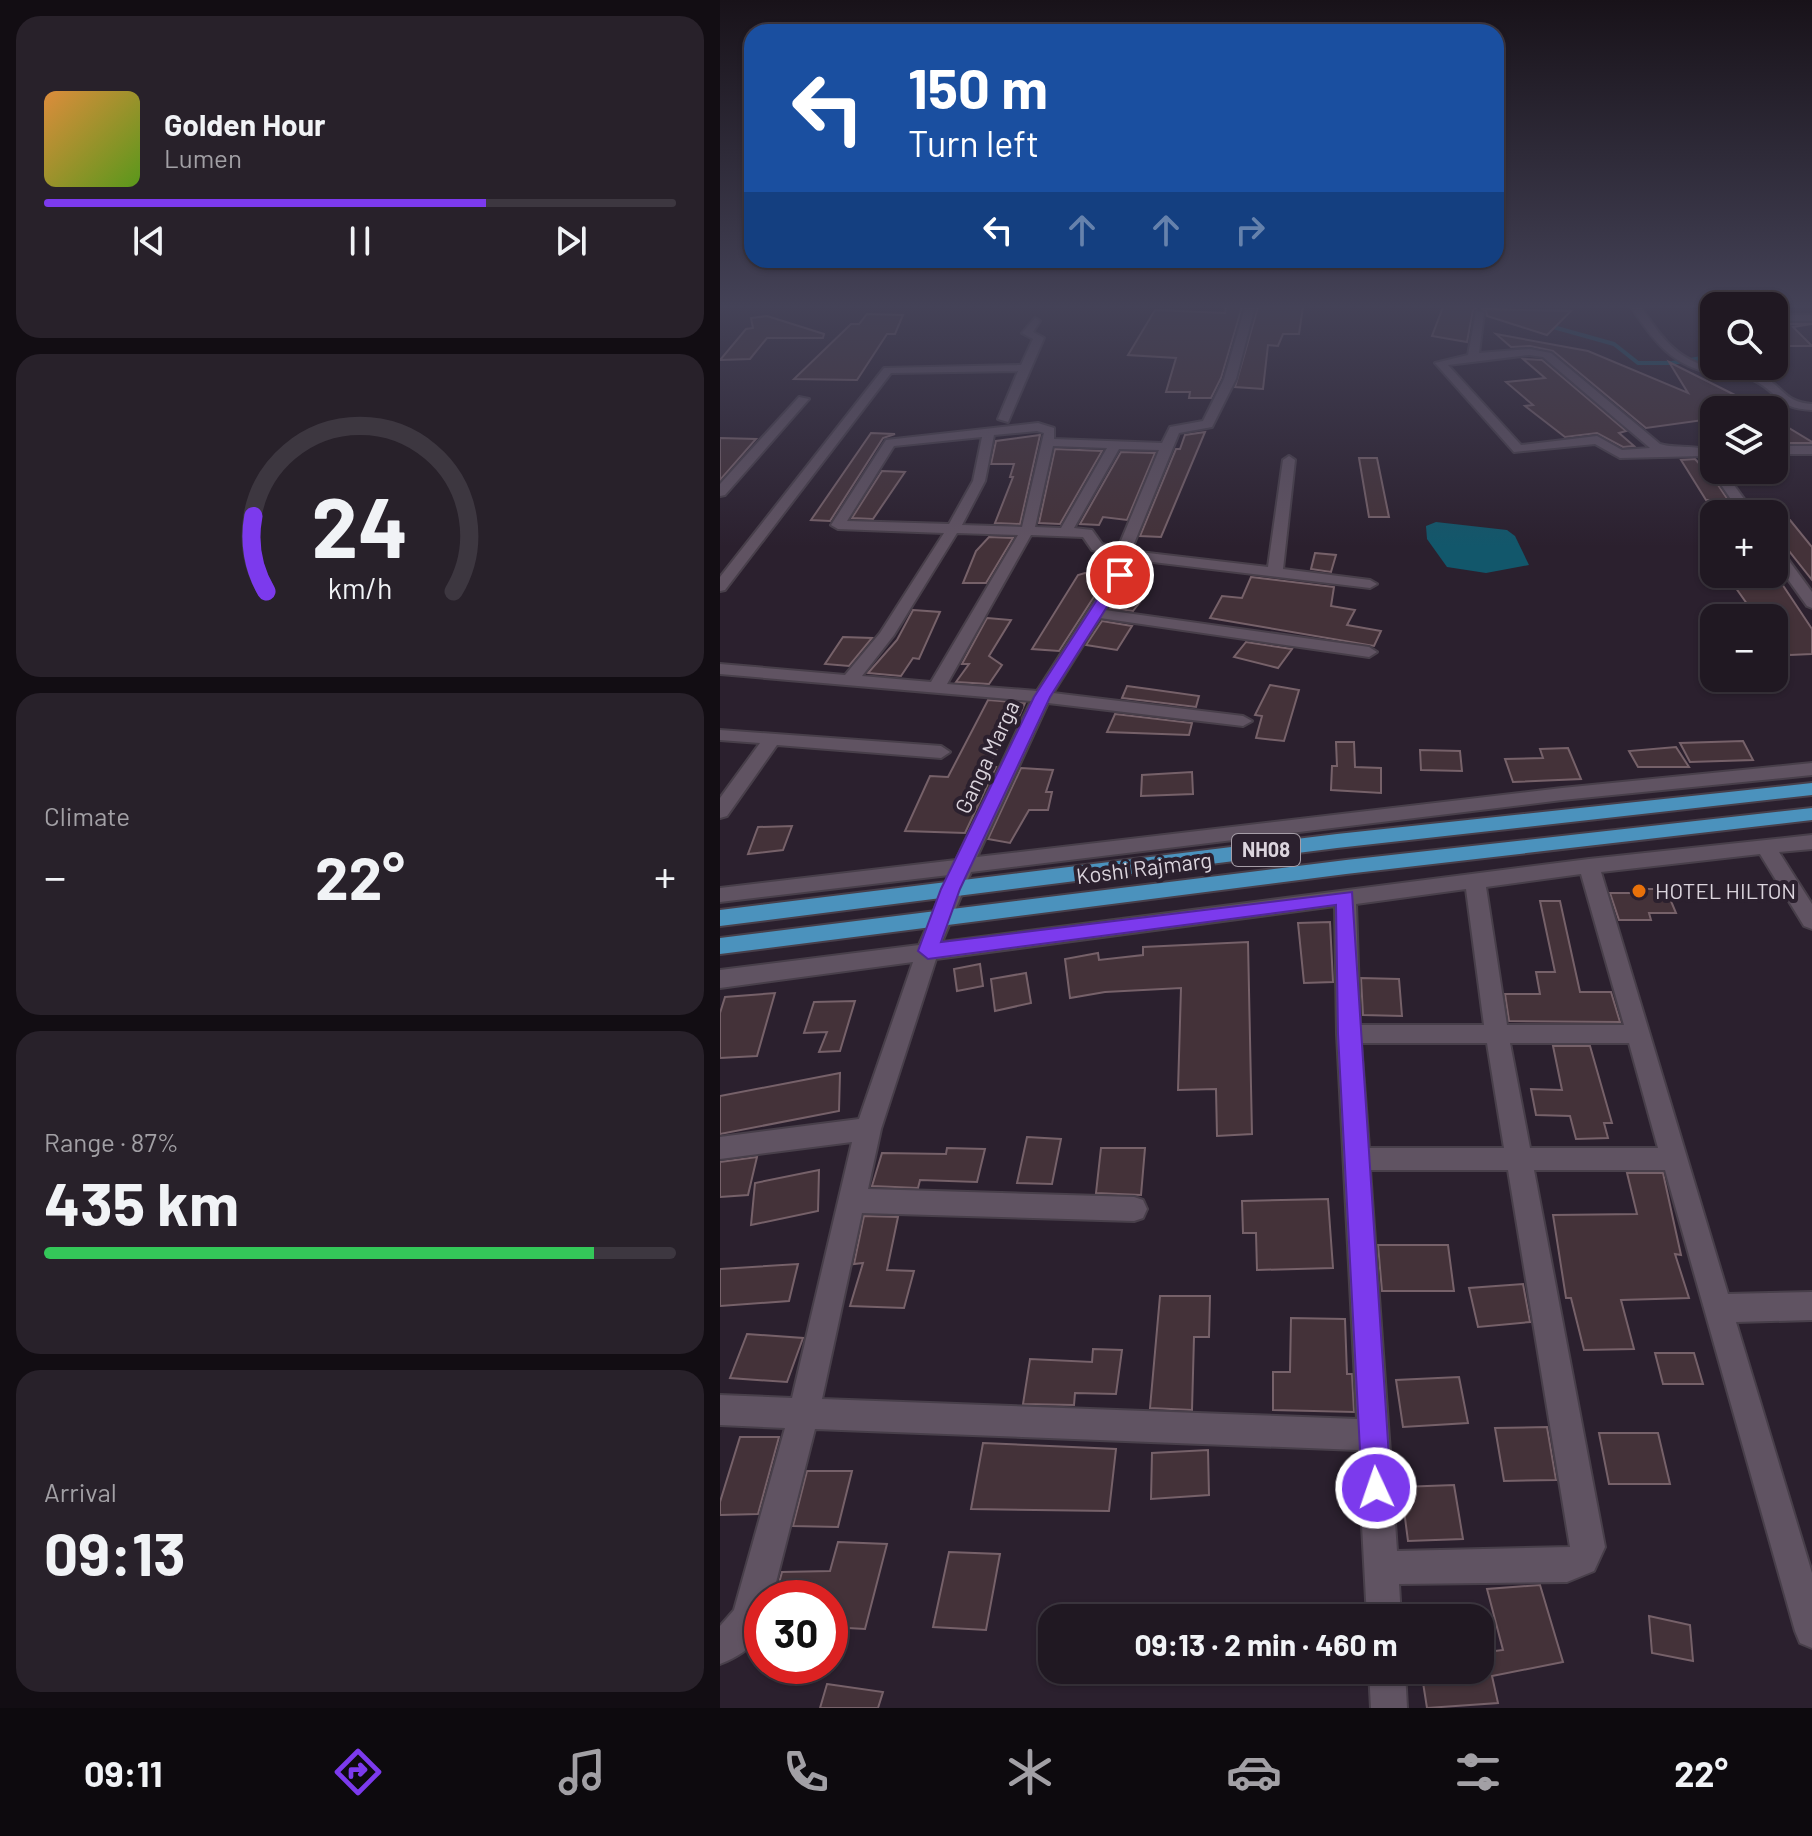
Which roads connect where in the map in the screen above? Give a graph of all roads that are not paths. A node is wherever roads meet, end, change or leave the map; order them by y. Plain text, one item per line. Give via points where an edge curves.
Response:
1 (875, 387) edge
2 (1017, 387) edge
3 (1226, 387) edge
4 (1462, 387) edge
5 (1586, 387) edge
6 (1767, 387) edge
7 (803, 399) dead end
8 (1810, 409) edge
9 (1004, 419) dead end
10 (989, 432) junction
11 (1048, 442) junction
12 (1115, 445) junction
13 (1167, 447) junction
14 (1788, 450) edge
15 (1812, 450) edge
16 (1664, 451) junction
17 (1700, 451) edge
18 (1289, 460) dead end
19 (720, 492) edge
20 (954, 527) junction
21 (1028, 529) junction
22 (1066, 531) junction
23 (1128, 554) junction
24 (1788, 570) edge
25 (1275, 572) junction
26 (1370, 584) dead end
27 (720, 587) edge
28 (1812, 603) edge
29 (1095, 613) junction
30 (1369, 652) dead end
31 (720, 669) edge
32 (850, 680) junction
33 (936, 688) junction
34 (1042, 697) junction
35 (1243, 721) dead end
36 (720, 735) edge
37 (772, 739) junction
38 (941, 752) dead end
39 (1812, 769) edge
40 (1812, 789) edge
41 (720, 812) edge
42 (1812, 814) edge
43 (1812, 842) edge
44 (1765, 847) junction
45 (1589, 866) junction
46 (956, 878) junction
47 (1475, 882) junction
48 (720, 895) edge
49 (1345, 897) junction
50 (720, 918) edge
51 (939, 918) junction
52 (1812, 921) edge
53 (720, 946) edge
54 (928, 951) junction
55 (720, 979) edge
56 (1349, 1034) junction
57 (1497, 1034) junction
58 (1637, 1034) junction
59 (868, 1129) junction
60 (720, 1148) edge
61 (1356, 1159) junction
62 (1519, 1159) junction
63 (1674, 1159) junction
64 (852, 1201) junction
65 (1134, 1209) dead end
66 (1812, 1306) edge
67 (1718, 1308) junction
68 (720, 1410) edge
69 (804, 1413) junction
70 (1373, 1435) junction
71 (1381, 1568) junction
72 (1383, 1604) edge
73 (1812, 1631) edge
74 (720, 1647) edge
75 (1388, 1684) edge
76 (1389, 1708) edge

1 - 27 street
2 - 9 street
3 - 13 street via 1208,424 1174,430
4 - 16 street via 1518,449 1597,440 1620,454
5 - 16 street
6 - 8 street via 1782,402
7 - 19 street
10 - 11 street via 1046,428
10 - 20 street via 979,481
10 - 20 street via 890,443 838,525
11 - 12 street
11 - 21 street
12 - 13 street
12 - 22 street
13 - 23 street, Ganga Marga
14 - 15 street
16 - 17 street
18 - 25 street
20 - 21 street
20 - 32 street via 886,635
21 - 22 street
21 - 33 street
22 - 23 street via 1087,533 1097,547
23 - 25 street
23 - 29 street, Ganga Marga
24 - 28 street
25 - 26 street
29 - 30 street
29 - 34 street, Ganga Marga
31 - 32 street
32 - 33 street
33 - 34 street
34 - 35 street
34 - 46 street, Ganga Marga
36 - 37 street
37 - 38 street
37 - 41 street
39 - 46 street via 1562,794
40 - 46 main road, Koshi Rajmarg / NH08
42 - 51 main road, Koshi Rajmarg / NH08
43 - 44 street
44 - 45 street
44 - 52 street
45 - 47 street
45 - 58 street
46 - 48 street
46 - 50 main road, Koshi Rajmarg / NH08
46 - 51 street, Ganga Marga
47 - 49 street
47 - 57 street
49 - 54 street
49 - 56 street
51 - 53 main road, Koshi Rajmarg / NH08
51 - 54 street, Ganga Marga
54 - 55 street
54 - 59 street, Ganga Marga
56 - 57 street
56 - 61 street
57 - 58 street
57 - 62 street
58 - 63 street
59 - 60 street
59 - 64 street, Ganga Marga
61 - 62 street
61 - 70 street
62 - 63 street
62 - 71 street via 1586,1554 1567,1565
63 - 67 street
64 - 65 street
64 - 69 street, Ganga Marga
66 - 67 street
67 - 73 street
68 - 69 street
69 - 70 street
69 - 74 street, Ganga Marga via 750,1616 742,1631
70 - 71 street
71 - 72 street
75 - 76 street

